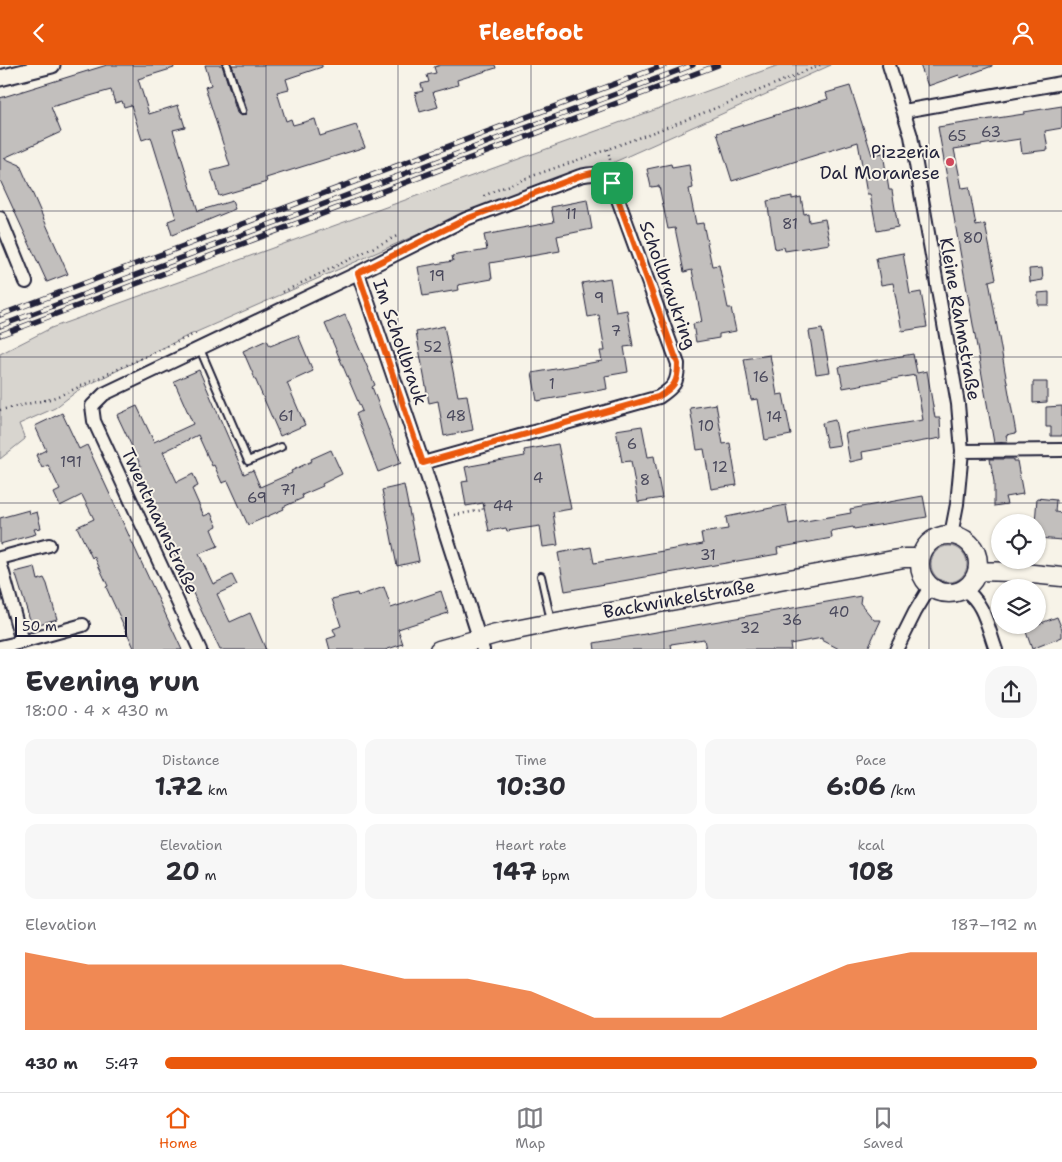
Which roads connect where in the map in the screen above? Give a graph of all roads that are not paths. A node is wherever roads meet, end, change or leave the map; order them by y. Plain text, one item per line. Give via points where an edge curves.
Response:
1 (48, 65) edge
2 (228, 65) edge
3 (889, 65) edge
4 (0, 78) edge
5 (1062, 83) edge
6 (242, 111) dead end
7 (904, 111) junction
8 (0, 218) edge
9 (358, 273) junction
10 (26, 283) dead end
11 (200, 349) junction
12 (92, 406) joint
13 (280, 447) dead end
14 (1062, 450) edge
15 (962, 451) junction
16 (423, 463) junction
17 (951, 535) junction
18 (49, 545) dead end
19 (0, 558) edge
20 (920, 558) junction
21 (0, 562) edge
22 (978, 571) junction
23 (541, 576) dead end
24 (1062, 577) edge
25 (930, 587) junction
26 (964, 589) junction
27 (551, 623) junction
28 (83, 625) dead end
29 (22, 642) junction
30 (481, 644) edge
31 (0, 647) edge
32 (200, 649) edge
33 (439, 649) edge
34 (896, 649) edge
35 (996, 649) edge

1 - 4 street
2 - 6 lane
3 - 7 street, Kleine Rahmstraße
5 - 7 street
7 - 15 street, Kleine Rahmstraße via 958,403
8 - 10 street
9 - 11 street, Im Schollbrauk
9 - 16 street, Im Schollbrauk
9 - 16 street, Schollbraukring via 466,219 580,176 592,173 607,177 612,183 678,364 678,377 671,389 658,397
11 - 12 street, Im Schollbrauk via 104,394
11 - 13 lane via 248,461
12 - 32 street, Twentmannstraße via 94,421
14 - 15 street
15 - 17 street, Kleine Rahmstraße
16 - 30 street, Im Schollbrauk
17 - 20 main road via 930,542
17 - 22 main road via 962,538 974,550
18 - 19 street
20 - 25 main road via 921,575
20 - 27 main road, Backwinkelstraße via 904,558
21 - 29 street
22 - 24 main road
22 - 26 main road
23 - 27 lane
25 - 26 main road via 946,593
25 - 34 street
26 - 35 street via 978,601
27 - 30 main road, Backwinkelstraße
28 - 29 street
29 - 31 street
30 - 33 main road, Backwinkelstraße

